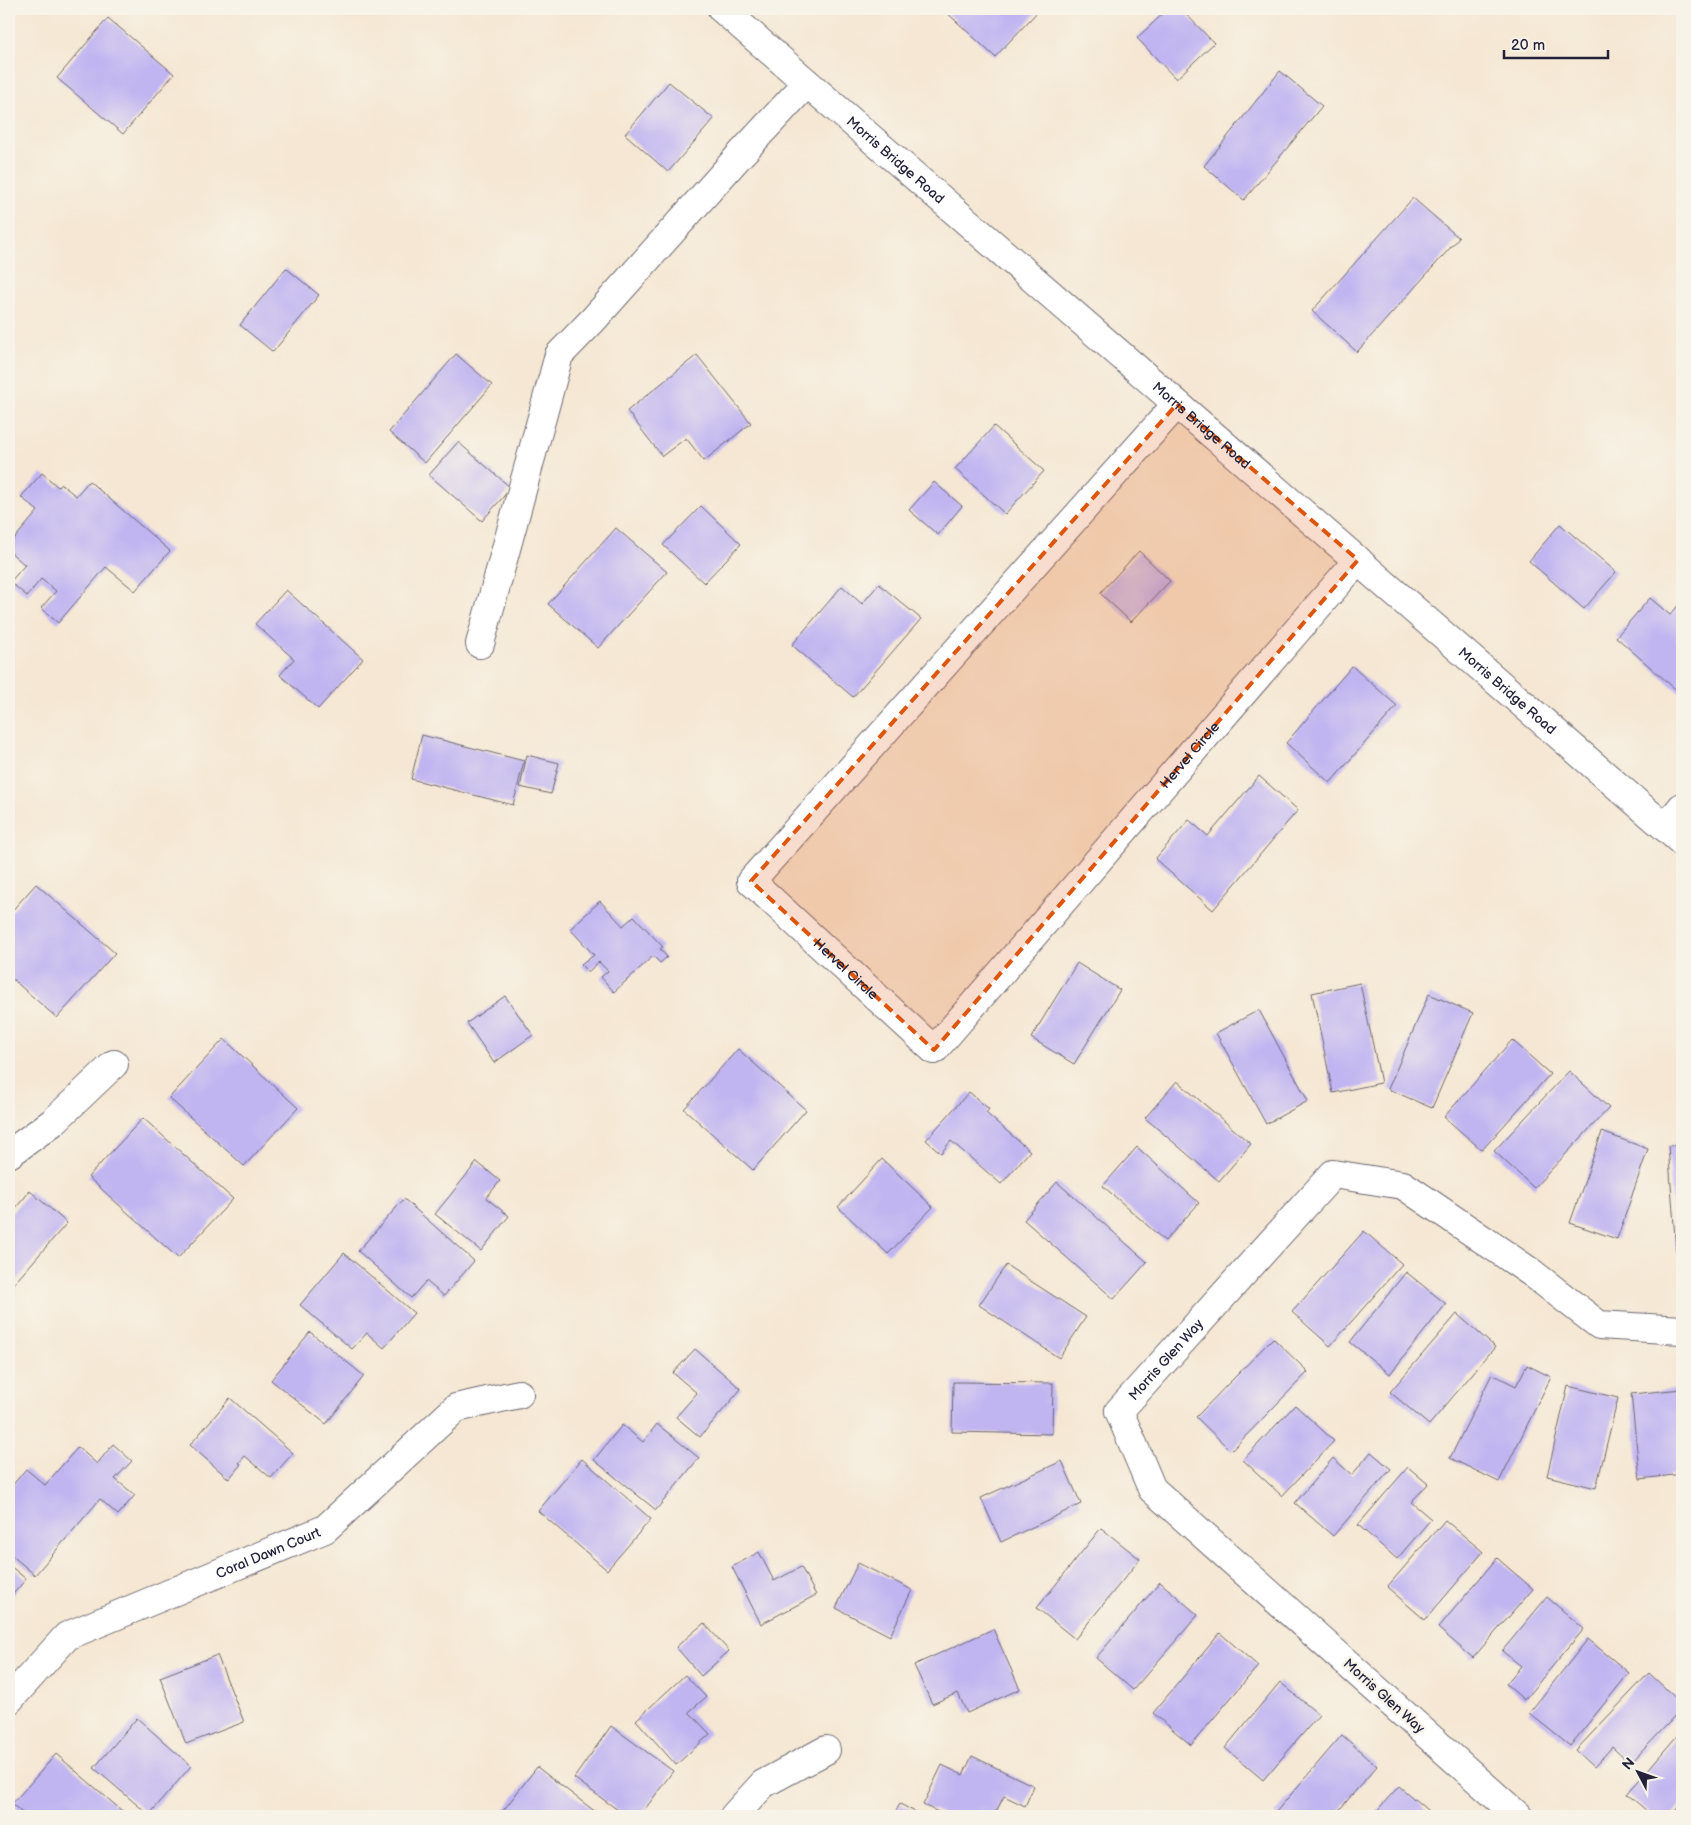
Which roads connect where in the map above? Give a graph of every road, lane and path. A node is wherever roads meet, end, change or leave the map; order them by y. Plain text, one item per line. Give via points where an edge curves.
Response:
1 (722, 9) edge
2 (808, 83) junction
3 (1177, 404) junction
4 (1358, 560) junction
5 (480, 644) dead end
6 (1682, 807) edge
7 (1674, 835) edge
8 (114, 1064) dead end
9 (9, 1154) edge
10 (1682, 1330) edge
11 (519, 1394) dead end
12 (9, 1700) edge
13 (826, 1750) dead end
14 (734, 1816) edge
15 (1518, 1816) edge

1 - 2 street, Morris Bridge Road
2 - 3 street, Morris Bridge Road
2 - 5 street via 560,355
3 - 4 street, Morris Bridge Road
3 - 4 street, Hervel Circle via 751,881 934,1050
4 - 7 street, Morris Bridge Road
6 - 7 street
8 - 9 street via 53,1122
10 - 15 street, Morris Glen Way via 1599,1325 1532,1273 1403,1184 1333,1174 1119,1411 1152,1489
11 - 12 street, Coral Dawn Court via 456,1408 324,1529 67,1636
13 - 14 street via 763,1784

